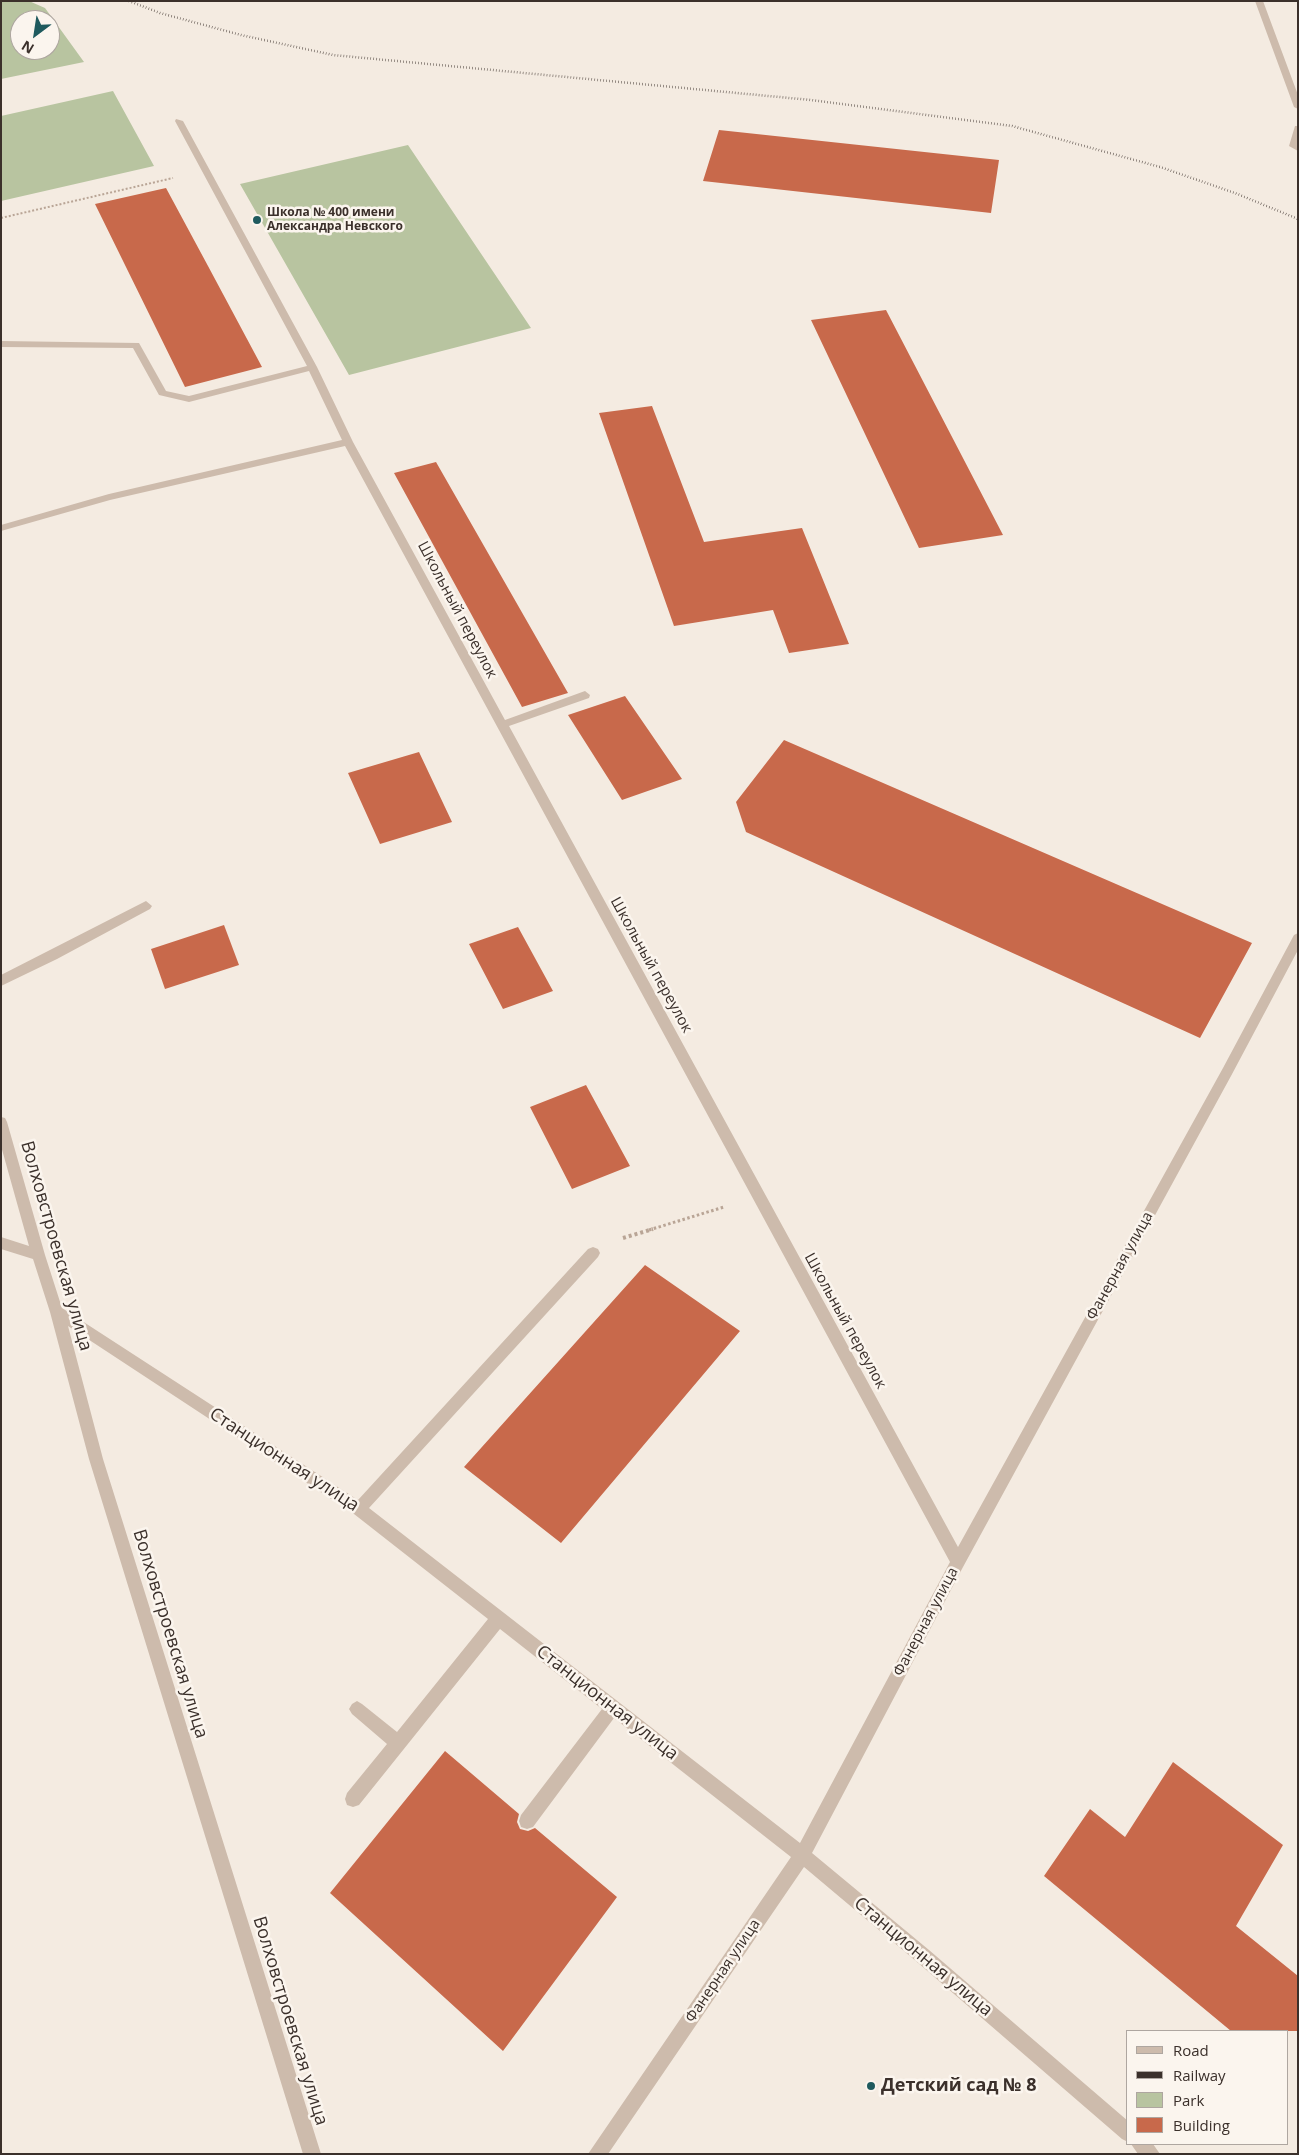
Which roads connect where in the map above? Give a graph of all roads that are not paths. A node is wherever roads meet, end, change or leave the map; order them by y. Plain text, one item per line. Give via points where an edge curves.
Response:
1 (1258, 1) edge
2 (1298, 108) edge
3 (179, 121) dead end
4 (1298, 128) edge
5 (1298, 149) edge
6 (1, 344) edge
7 (312, 367) junction
8 (348, 442) junction
9 (1, 528) edge
10 (585, 695) dead end
11 (501, 725) junction
12 (146, 906) dead end
13 (1298, 938) edge
14 (1, 981) edge
15 (1, 1122) edge
16 (1, 1243) edge
17 (593, 1253) road end
18 (38, 1255) junction
19 (57, 1312) junction
20 (359, 1509) junction
21 (958, 1562) junction
22 (499, 1618) junction
23 (613, 1707) junction
24 (357, 1709) dead end
25 (398, 1743) junction
26 (352, 1799) dead end
27 (527, 1821) dead end
28 (802, 1855) junction
29 (1126, 2131) edge
30 (1141, 2145) edge
31 (312, 2154) edge
32 (597, 2154) edge
33 (1151, 2154) edge

1 - 2 street
3 - 7 street, Школьный переулок
4 - 5 street via 1293,146
6 - 7 street via 136,345 162,393 190,399
7 - 8 street, Школьный переулок
8 - 9 street via 109,497
8 - 11 street, Школьный переулок
10 - 11 street
11 - 21 street, Школьный переулок
12 - 14 street
13 - 21 street, Фанерная улица
15 - 18 street, Волховстроевская улица
16 - 18 street
17 - 20 street
18 - 19 street, Волховстроевская улица
19 - 20 street, Станционная улица
19 - 31 street, Волховстроевская улица via 99,1469
20 - 22 street, Станционная улица
21 - 28 street, Фанерная улица
22 - 23 street, Станционная улица
22 - 25 street
23 - 27 street
23 - 28 street, Станционная улица
24 - 25 street
25 - 26 street
28 - 29 street, Станционная улица
28 - 32 street, Фанерная улица
30 - 33 street

